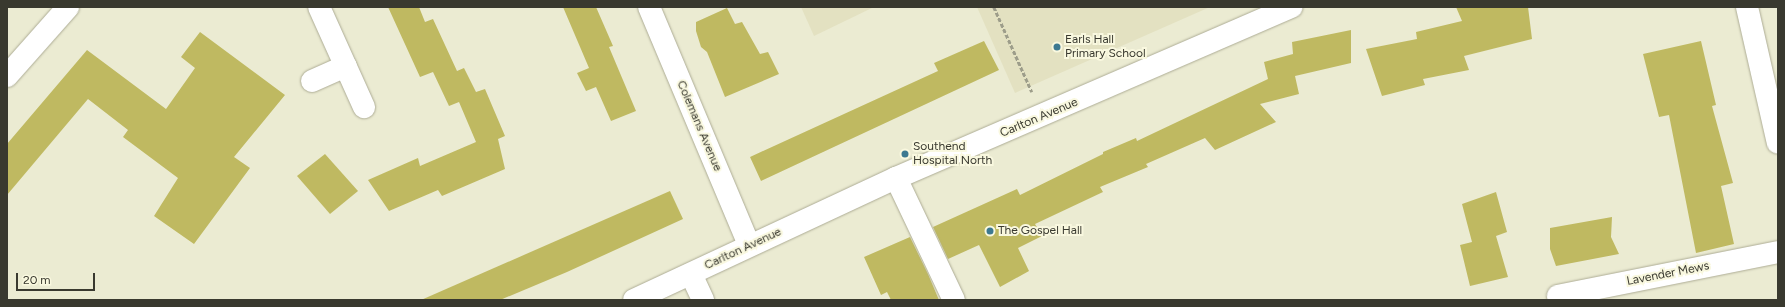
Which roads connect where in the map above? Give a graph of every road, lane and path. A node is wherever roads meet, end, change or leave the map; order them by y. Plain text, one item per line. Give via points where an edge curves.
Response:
1 (68, 7) edge
2 (320, 7) edge
3 (649, 7) edge
4 (994, 7) edge
5 (1292, 7) edge
6 (1747, 7) edge
7 (346, 66) junction
8 (7, 76) edge
9 (312, 81) dead end
10 (364, 107) dead end
11 (1043, 116) junction
12 (1778, 143) edge
13 (896, 178) junction
14 (749, 246) junction
15 (1778, 252) edge
16 (692, 274) junction
17 (1558, 296) dead end
18 (634, 300) edge
19 (703, 300) edge
20 (954, 300) edge

1 - 8 street
2 - 7 street
3 - 14 street, Colemans Avenue
4 - 11 path
5 - 11 street, Carlton Avenue
6 - 12 street
7 - 9 street
7 - 10 street
11 - 13 street, Carlton Avenue
13 - 14 street, Carlton Avenue
13 - 20 street
14 - 16 street, Carlton Avenue
15 - 17 street, Lavender Mews
16 - 18 street, Carlton Avenue
16 - 19 street

